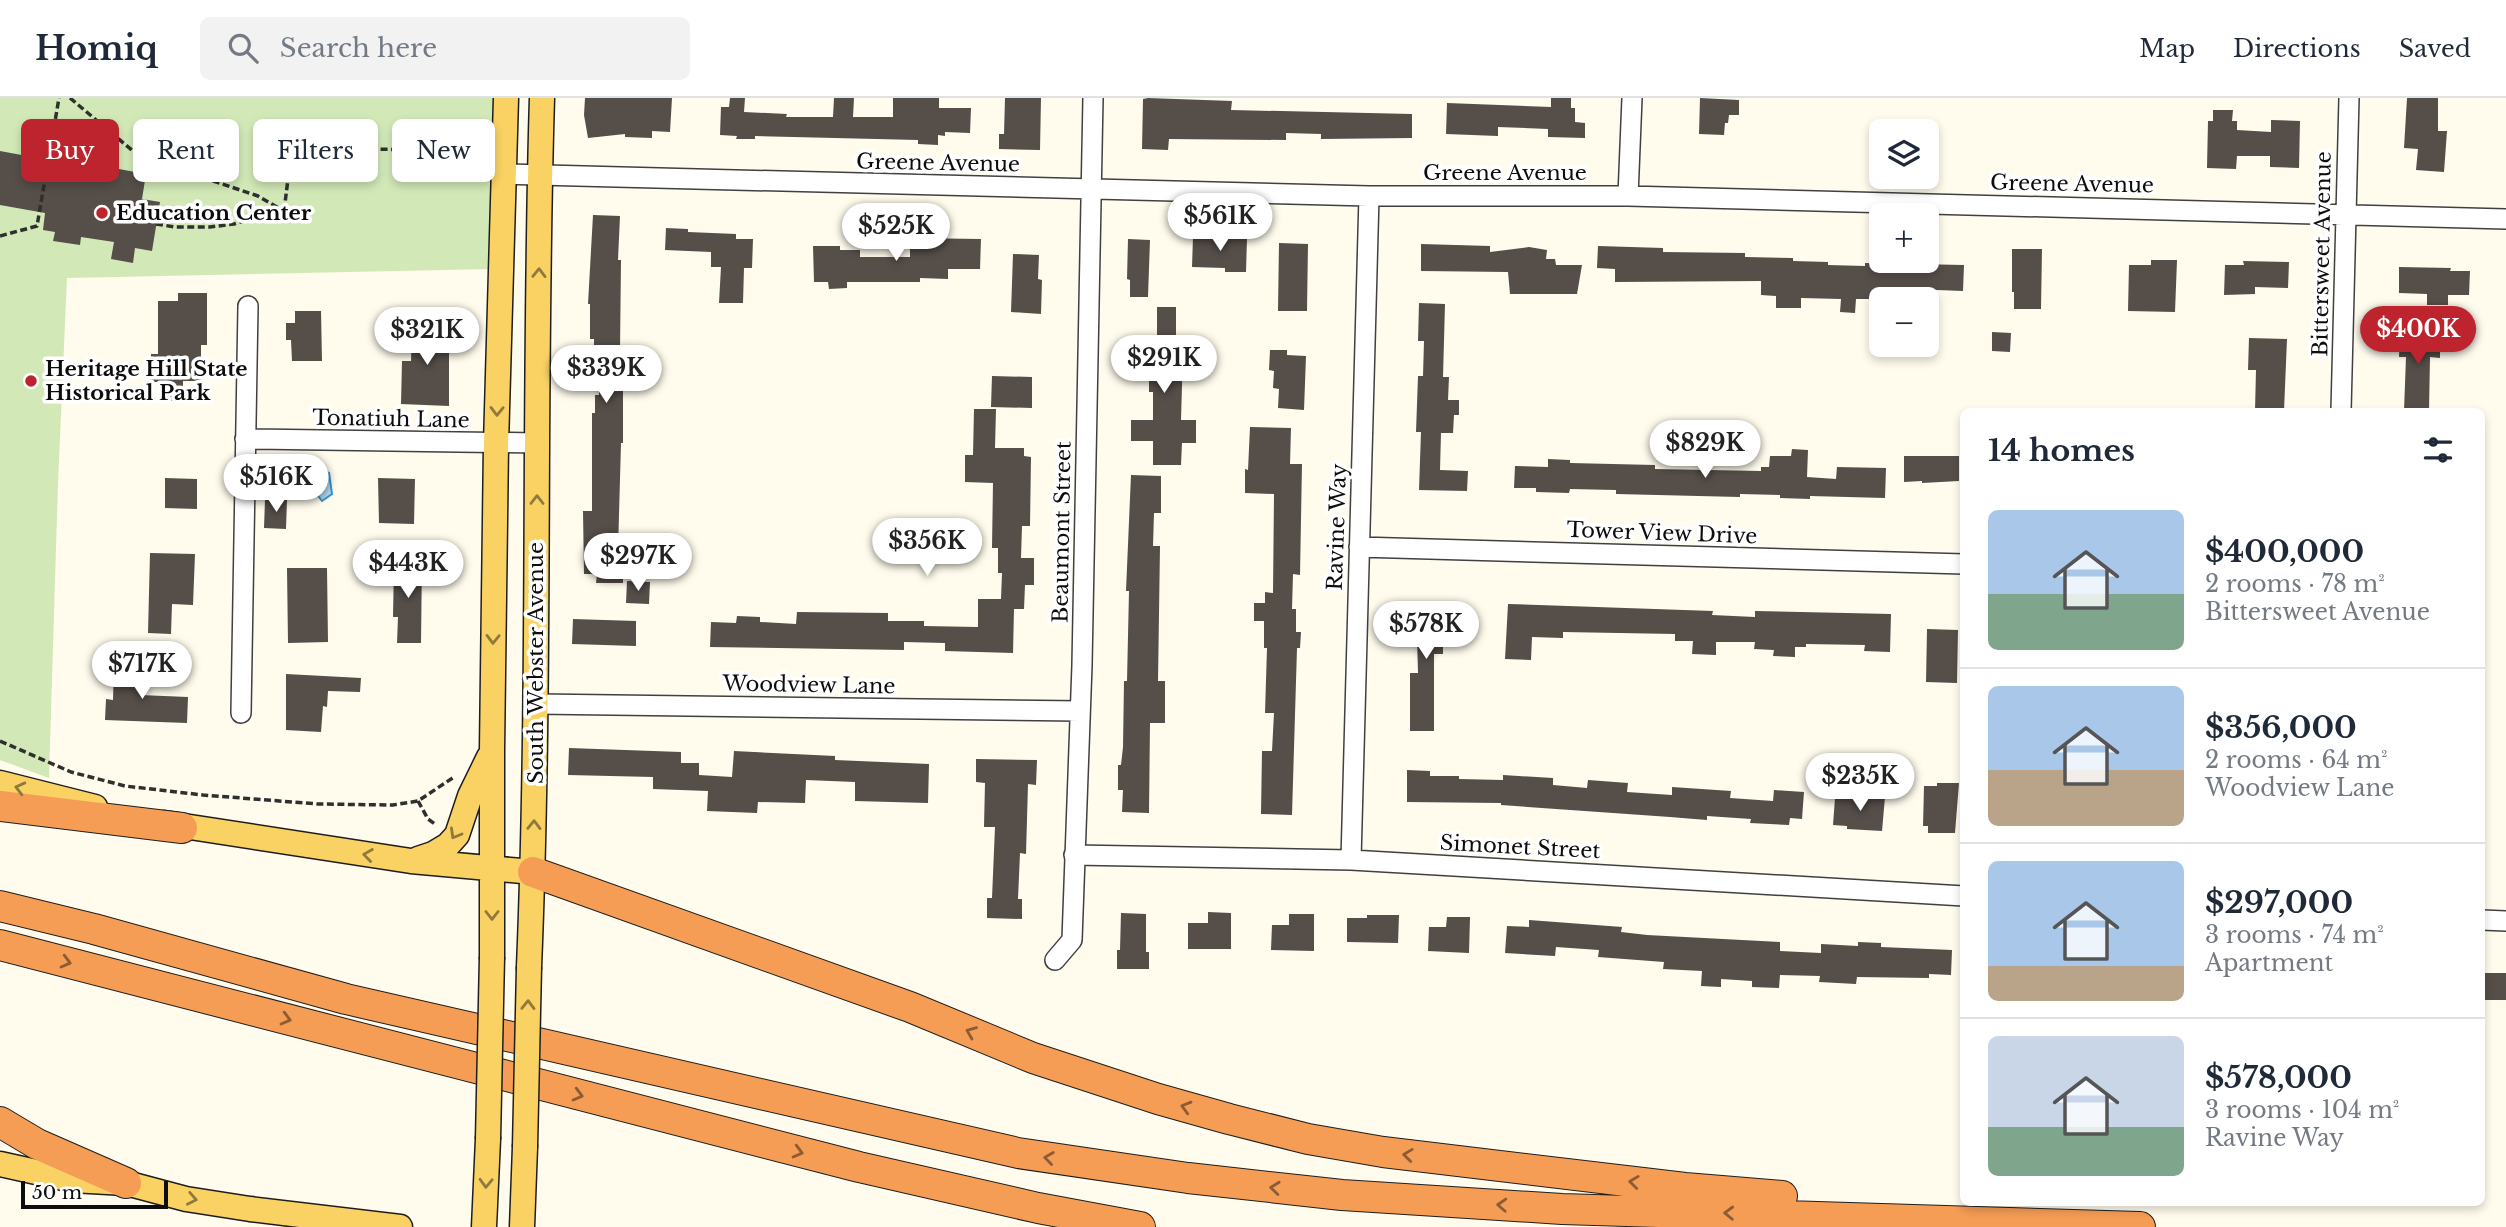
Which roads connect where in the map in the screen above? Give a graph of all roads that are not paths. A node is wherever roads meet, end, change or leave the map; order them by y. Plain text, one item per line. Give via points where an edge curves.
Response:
1 (506, 98) edge
2 (542, 98) edge
3 (1093, 98) edge
4 (1632, 98) edge
5 (2349, 98) edge
6 (503, 174) junction
7 (540, 176) junction
8 (1091, 190) junction
9 (1369, 196) junction
10 (1628, 196) junction
11 (2346, 214) junction
12 (2506, 219) edge
13 (248, 306) dead end
14 (2341, 408) edge
15 (245, 439) junction
16 (537, 443) junction
17 (496, 444) junction
18 (1359, 547) junction
19 (1960, 564) edge
20 (537, 704) junction
21 (1080, 711) junction
22 (241, 713) dead end
23 (492, 750) junction
24 (0, 783) edge
25 (0, 806) edge
26 (182, 828) junction
27 (1074, 855) junction
28 (1351, 860) junction
29 (411, 861) junction
30 (493, 867) junction
31 (533, 872) junction
32 (1960, 896) edge
33 (0, 906) edge
34 (2485, 920) edge
35 (2506, 921) edge
36 (0, 945) edge
37 (1055, 960) dead end
38 (0, 1122) edge
39 (0, 1164) edge
40 (126, 1183) junction
41 (1870, 1217) junction
42 (400, 1227) edge
43 (484, 1227) edge
44 (522, 1227) edge
45 (1139, 1227) edge
46 (2140, 1227) edge

1 - 6 main road, South Webster Avenue
2 - 7 main road, South Webster Avenue
3 - 8 street, Beaumont Street
4 - 10 street
5 - 11 street, Bittersweet Avenue
6 - 7 street, Greene Avenue
6 -> 17 main road, South Webster Avenue
7 - 8 street, Greene Avenue
16 -> 7 main road, South Webster Avenue
8 - 9 street, Greene Avenue
8 - 21 street, Beaumont Street
9 - 10 street, Greene Avenue
9 - 18 street, Ravine Way
10 - 11 street, Greene Avenue
11 - 12 street, Greene Avenue
11 - 14 street, Bittersweet Avenue
13 - 15 street
15 - 17 street, Tonatiuh Lane
15 - 22 street
16 - 17 street, Tonatiuh Lane
20 -> 16 main road, South Webster Avenue
17 -> 23 main road, South Webster Avenue
18 - 19 street, Tower View Drive
18 - 28 street, Ravine Way
20 - 21 street, Woodview Lane
31 -> 20 main road, South Webster Avenue
21 - 27 street, Beaumont Street
23 -> 29 main road via 457,835 433,854
23 - 30 main road, South Webster Avenue
26 -> 24 main road
25 - 26 highway
29 -> 26 main road
27 - 28 street, Simonet Street
27 - 37 street, Beaumont Street via 1073,940
28 - 32 street, Simonet Street
29 - 30 main road
30 - 31 main road
30 -> 43 main road, South Webster Avenue, bridge
41 -> 31 highway via 1787,1197 1383,1152 1229,1119 1033,1058 911,1007
44 -> 31 main road, South Webster Avenue, bridge
41 -> 33 highway via 1562,1209 1342,1195 1018,1153 346,999
34 - 35 street
36 -> 45 highway via 846,1164
38 - 40 highway via 37,1144
39 - 40 main road via 72,1180
40 -> 42 main road via 186,1199
41 - 46 highway

